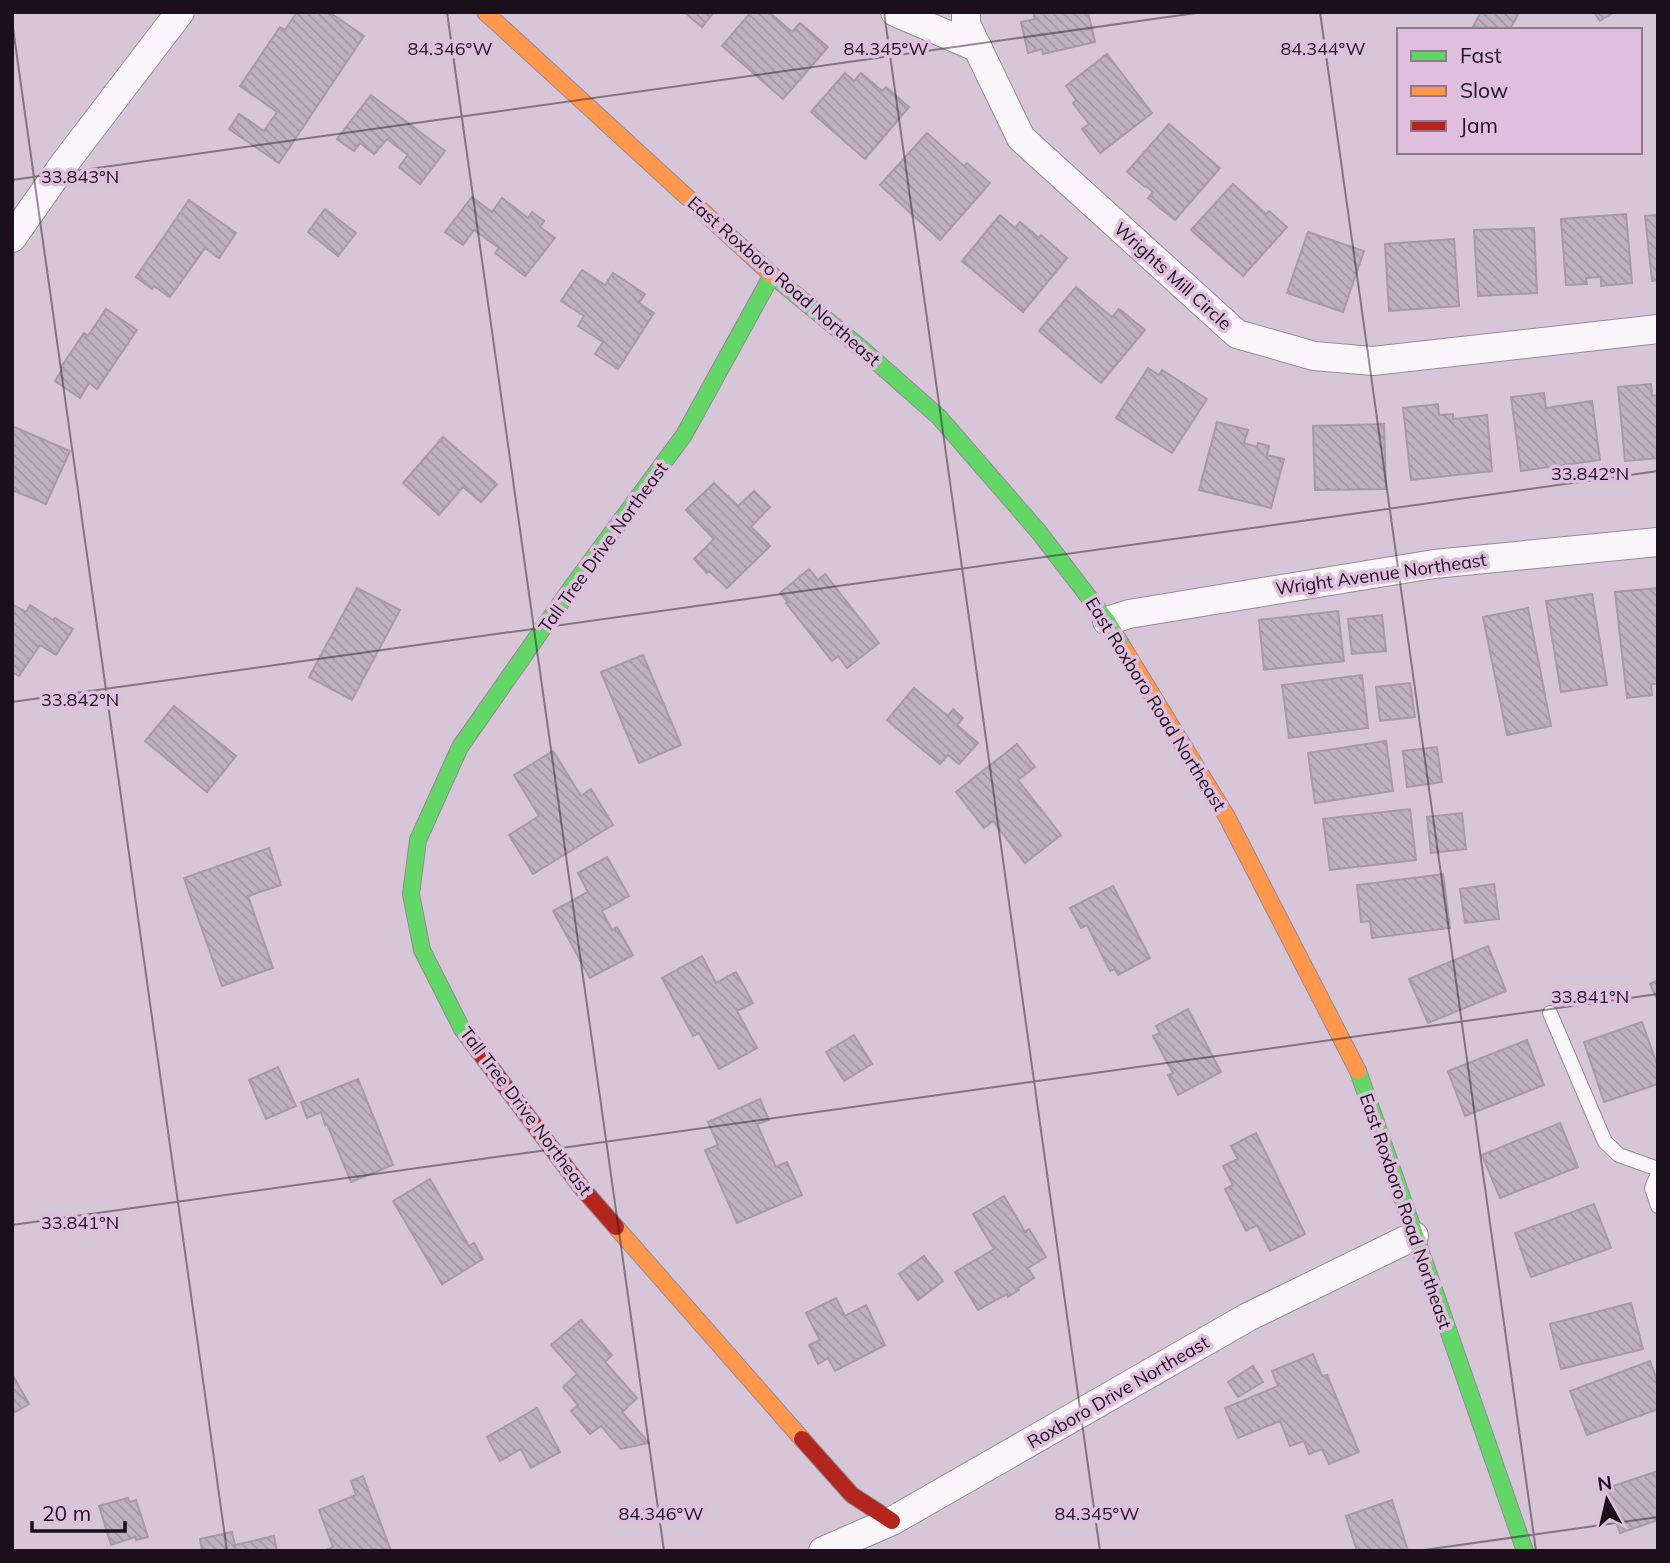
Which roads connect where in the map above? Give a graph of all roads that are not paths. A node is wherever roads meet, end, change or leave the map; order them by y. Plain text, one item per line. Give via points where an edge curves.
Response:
1 (180, 12) edge
2 (485, 12) edge
3 (895, 12) edge
4 (966, 12) edge
5 (978, 48) junction
6 (12, 238) edge
7 (772, 275) junction
8 (1658, 329) edge
9 (1658, 542) edge
10 (1107, 621) junction
11 (1550, 1013) dead end
12 (1658, 1172) edge
13 (1658, 1206) edge
14 (1414, 1236) junction
15 (892, 1521) junction
16 (823, 1551) edge
17 (1525, 1551) edge

1 - 6 street
2 - 7 main road, East Roxboro Road Northeast
3 - 5 street
4 - 5 street, Wrights Mill Circle
5 - 8 street, Wrights Mill Circle via 1021,138 1237,334 1314,356 1373,361
7 - 10 main road, East Roxboro Road Northeast via 939,417 1038,531
7 - 15 main road, Tall Tree Drive Northeast via 684,435 460,747 418,840 411,894 422,950 462,1029 581,1187 852,1495
9 - 10 street, Wright Avenue Northeast via 1434,564
10 - 14 main road, East Roxboro Road Northeast via 1227,817 1359,1073
11 - 12 lane via 1605,1142 1619,1155
12 - 13 lane via 1652,1188
14 - 15 street, Roxboro Drive Northeast via 1248,1317
14 - 17 main road, East Roxboro Road Northeast
15 - 16 street, Roxboro Drive Northeast

